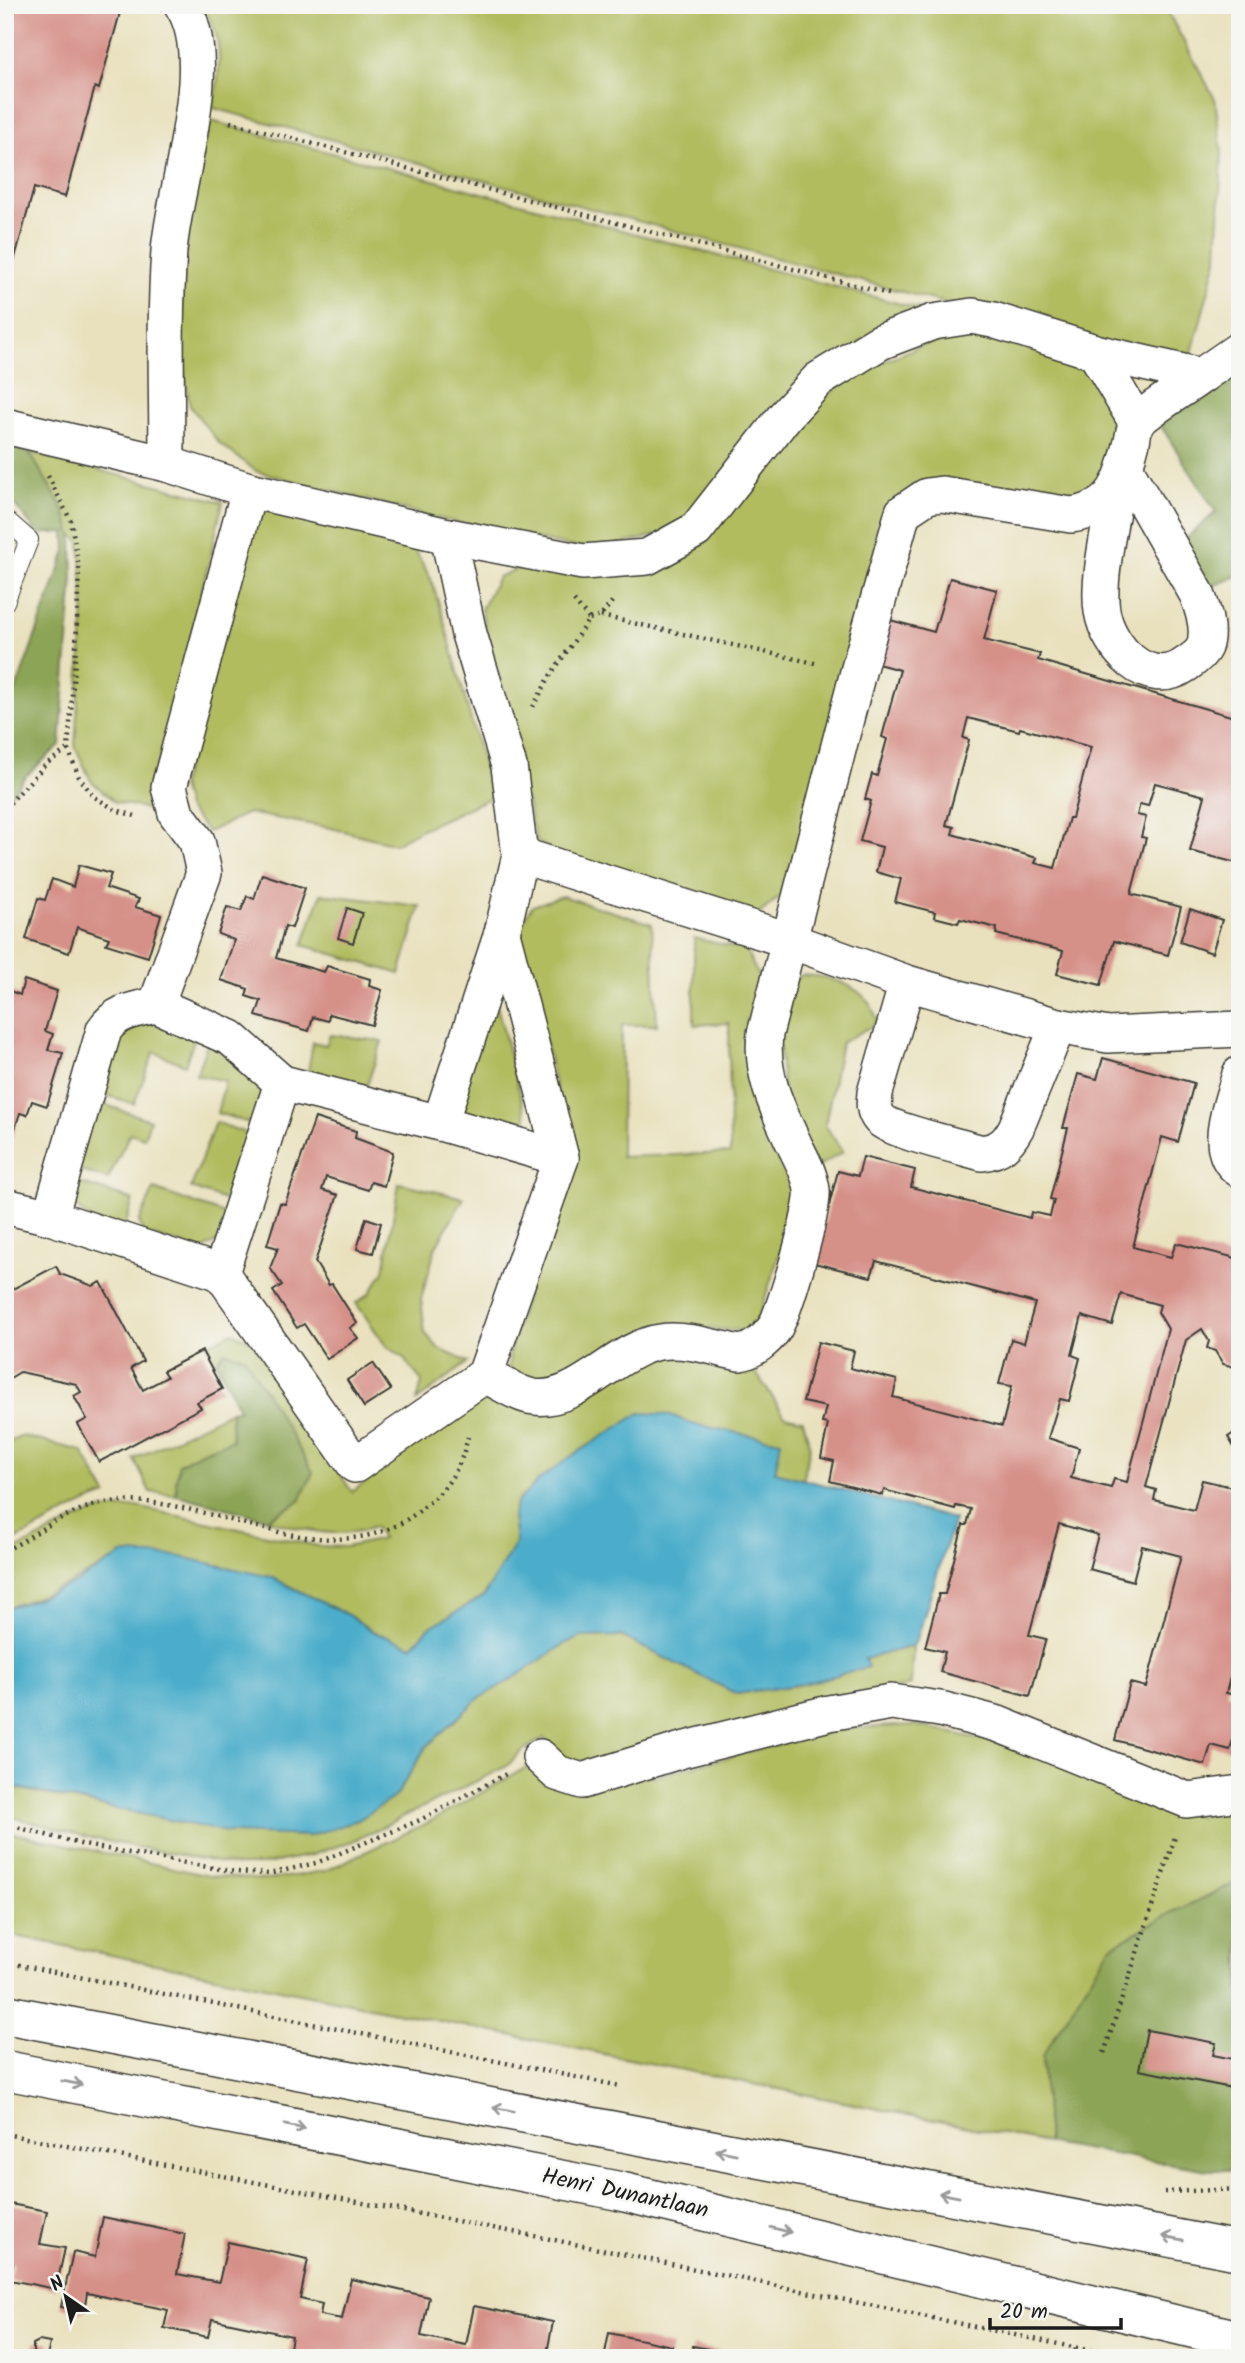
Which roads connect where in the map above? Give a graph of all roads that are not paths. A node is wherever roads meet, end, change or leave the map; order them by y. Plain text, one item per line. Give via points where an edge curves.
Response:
1 (181, 5) edge
2 (1240, 349) edge
3 (1095, 352) junction
4 (1201, 376) junction
5 (1137, 423) junction
6 (14, 428) edge
7 (167, 464) junction
8 (1120, 481) junction
9 (249, 490) junction
10 (5, 519) edge
11 (448, 536) junction
12 (5, 602) edge
13 (520, 855) junction
14 (502, 933) junction
15 (788, 940) junction
16 (907, 983) junction
17 (156, 1005) junction
18 (1058, 1026) junction
19 (1240, 1029) edge
20 (1240, 1074) edge
21 (282, 1083) junction
22 (440, 1123) junction
23 (561, 1158) junction
24 (1240, 1170) edge
25 (5, 1206) edge
26 (50, 1217) junction
27 (221, 1273) junction
28 (485, 1375) junction
29 (540, 1757) road end
30 (1240, 1793) edge
31 (5, 2014) edge
32 (5, 2070) edge
33 (1240, 2251) edge
34 (1240, 2340) edge

1 - 7 street via 187,13 196,58 192,112 169,249
2 - 4 street
3 - 4 street
3 - 5 street
3 - 11 street via 972,316 933,322 880,342 818,380 696,530 647,557 583,562
4 - 5 street
5 - 8 street
6 - 7 street
7 - 9 street
8 - 8 street via 1101,590 1107,632 1132,662 1169,673 1203,648 1205,616 1197,594
8 - 15 street via 1096,509 1085,513 1071,515 942,494 927,496 903,512
9 - 11 street
9 - 17 street via 169,787 176,813 197,841 204,873
10 - 12 lane via 29,540
11 - 13 street via 469,634 509,766
13 - 14 street
13 - 15 street
14 - 22 street
14 - 23 street
15 - 16 street
15 - 28 street via 763,1051 778,1109 805,1165 813,1194 810,1220 776,1327 748,1352 676,1340 636,1349 551,1397 533,1397
16 - 18 street
16 - 18 street via 874,1110 896,1128 982,1153 1008,1143
17 - 21 street via 231,1038
17 - 26 street via 123,1012 104,1030
18 - 19 street via 1108,1035
20 - 24 street via 1224,1134 1228,1155
21 - 22 street
21 - 27 street
22 - 23 street
23 - 28 street
25 - 26 street
26 - 27 street
27 - 28 street via 355,1465
29 - 30 street via 557,1773 582,1781 695,1746 891,1702 998,1724 1187,1800
33 -> 31 main road
32 -> 34 main road, Henri Dunantlaan via 619,2191

